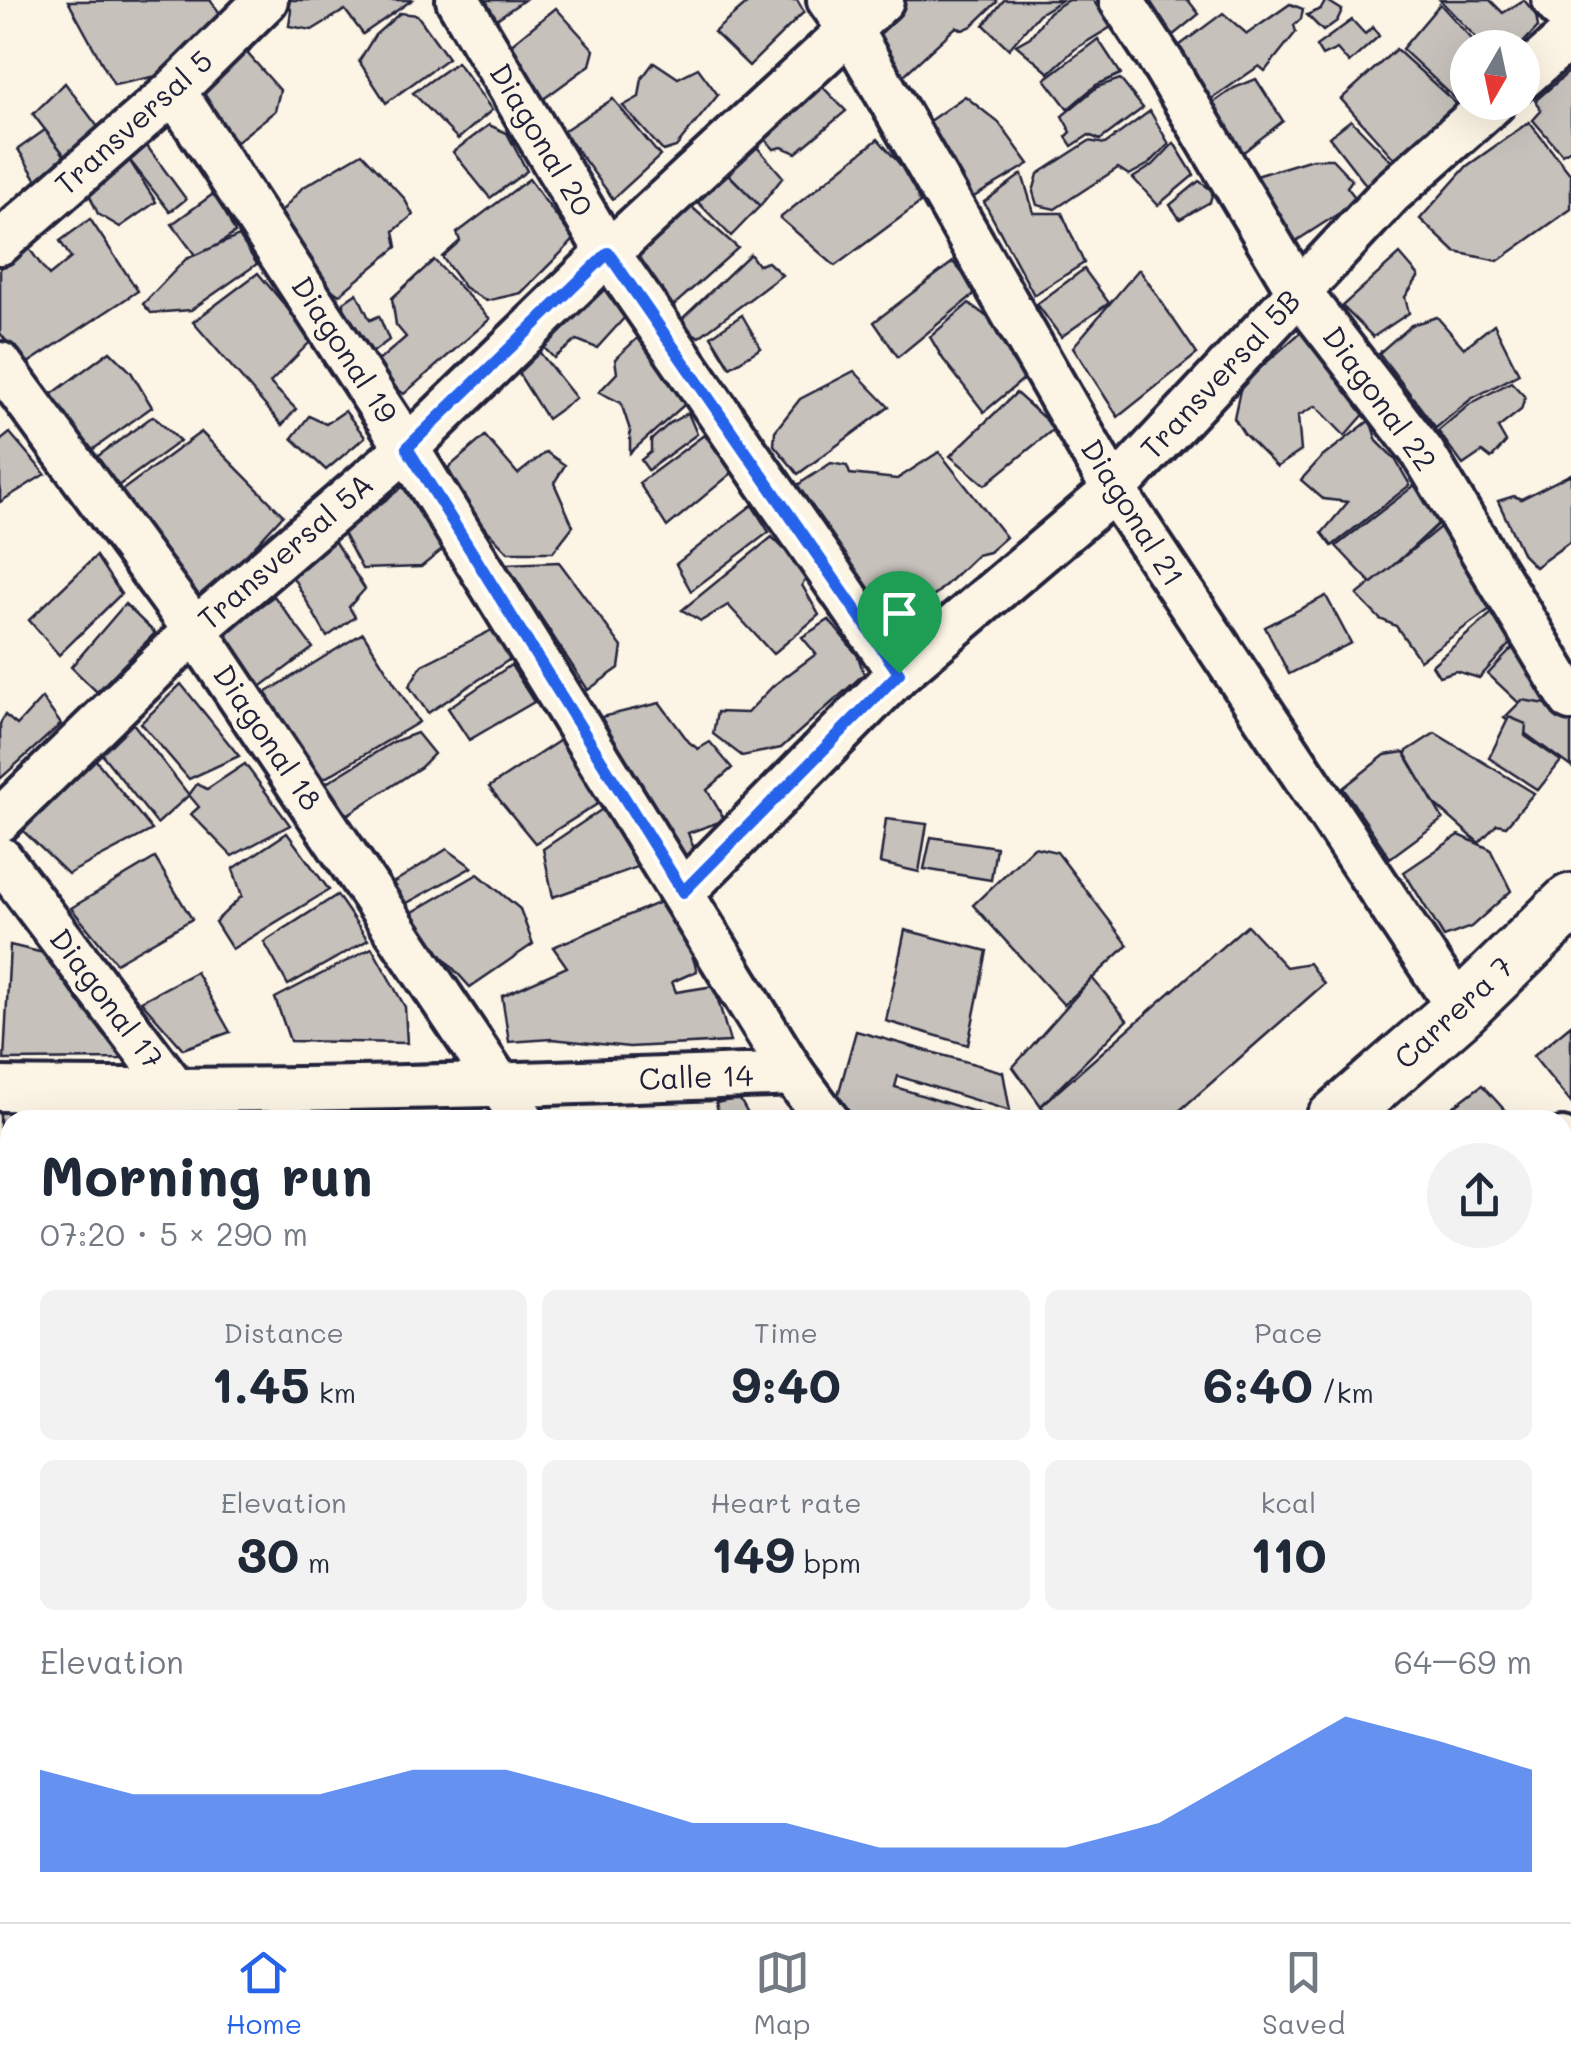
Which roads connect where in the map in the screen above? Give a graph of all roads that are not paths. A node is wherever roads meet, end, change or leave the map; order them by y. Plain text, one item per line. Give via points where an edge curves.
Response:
1 (266, 0) edge
2 (458, 0) edge
3 (882, 0) edge
4 (1121, 0) edge
5 (1554, 0) edge
6 (840, 15) edge
7 (1571, 20) edge
8 (1571, 36) edge
9 (1540, 63) edge
10 (174, 91) junction
11 (1474, 120) edge
12 (0, 244) edge
13 (608, 253) junction
14 (1299, 292) junction
15 (0, 364) edge
16 (407, 448) junction
17 (1114, 490) junction
18 (195, 630) junction
19 (899, 673) junction
20 (1571, 700) edge
21 (0, 820) edge
22 (0, 858) edge
23 (683, 892) junction
24 (1571, 902) edge
25 (1460, 1010) junction
26 (793, 1074) junction
27 (0, 1090) edge
28 (177, 1092) junction
29 (511, 1103) edge
30 (820, 1110) edge
31 (1345, 1110) edge

1 - 10 street, Transversal 5
2 - 13 street, Diagonal 20
3 - 6 street, Transversal 5A
4 - 14 street, Diagonal 22
5 - 7 street
6 - 13 street, Transversal 5A
6 - 17 street, Diagonal 21
8 - 9 street
10 - 12 street, Transversal 5
10 - 16 street, Diagonal 19
11 - 14 street, Transversal 5B via 1391,193
13 - 16 street, Transversal 5A
13 - 19 street, Diagonal 20
14 - 17 street, Transversal 5B
14 - 20 street, Diagonal 22 via 1423,453
15 - 18 street, Diagonal 18
16 - 18 street, Transversal 5A
16 - 23 street, Diagonal 19
17 - 19 street, Transversal 5B
17 - 25 street, Diagonal 21
18 - 21 street, Transversal 5A
18 - 29 street, Diagonal 18
19 - 23 street, Transversal 5B
22 - 28 street, Diagonal 17
23 - 26 street, Diagonal 19
24 - 25 main road, Carrera 7
25 - 31 main road, Carrera 7
26 - 29 street, Calle 14
26 - 30 street, Diagonal 19
27 - 28 street, Calle 14
28 - 29 street, Calle 14

